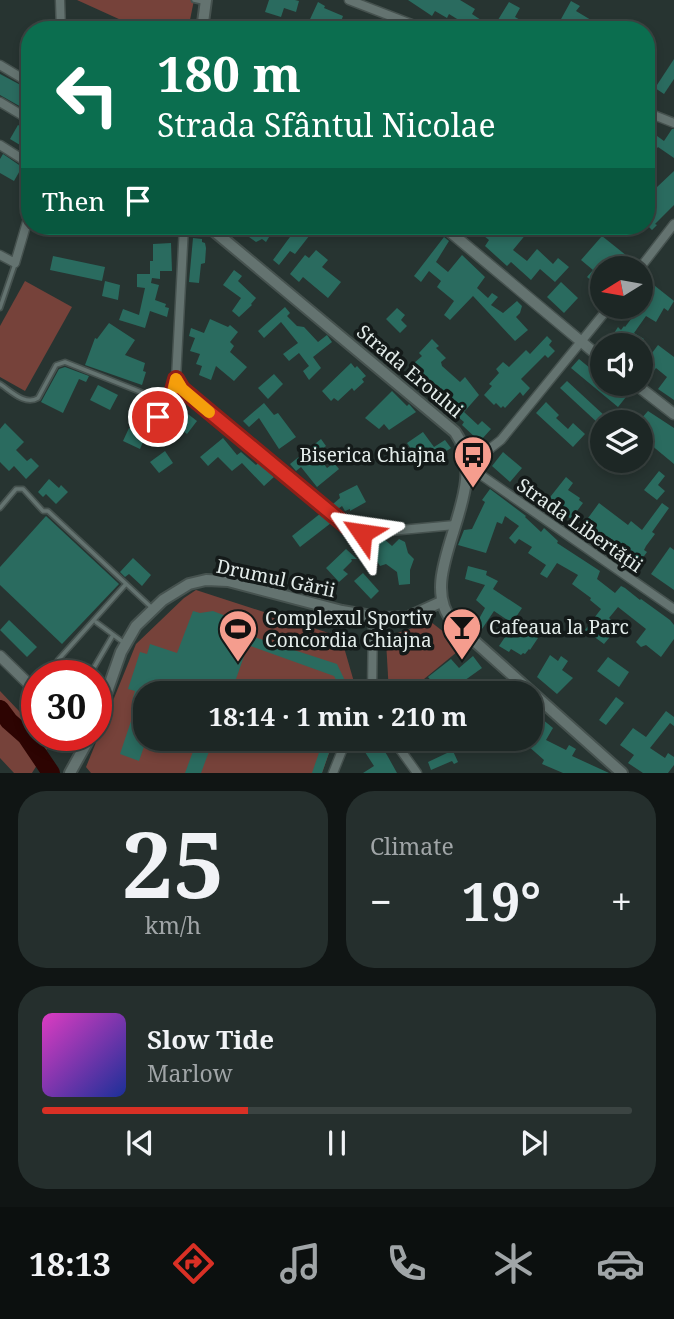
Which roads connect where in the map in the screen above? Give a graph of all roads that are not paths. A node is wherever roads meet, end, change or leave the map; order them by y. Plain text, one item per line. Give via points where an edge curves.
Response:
1 (60, 0) edge
2 (349, 0) edge
3 (202, 1) edge
4 (61, 21) edge
5 (202, 21) edge
6 (404, 21) edge
7 (0, 65) edge
8 (21, 78) edge
9 (0, 102) edge
10 (21, 115) edge
11 (655, 115) edge
12 (674, 122) edge
13 (0, 145) edge
14 (21, 158) edge
15 (674, 224) edge
16 (24, 235) edge
17 (184, 235) edge
18 (219, 235) edge
19 (454, 235) edge
20 (0, 254) edge
21 (649, 256) edge
22 (16, 263) junction
23 (0, 308) edge
24 (600, 319) edge
25 (582, 343) junction
26 (590, 349) edge
27 (176, 379) junction
28 (0, 384) edge
29 (651, 396) edge
30 (167, 402) junction
31 (674, 414) edge
32 (158, 417) dead end
33 (468, 466) junction
34 (0, 508) edge
35 (455, 525) junction
36 (126, 584) junction
37 (441, 602) junction
38 (153, 608) junction
39 (674, 609) edge
40 (373, 617) junction
41 (95, 621) junction
42 (113, 635) junction
43 (125, 644) junction
44 (0, 656) edge
45 (58, 660) dead end
46 (98, 660) edge
47 (21, 676) edge
48 (112, 679) edge
49 (372, 681) edge
50 (81, 751) edge
51 (342, 751) edge
52 (401, 751) edge
53 (70, 773) edge
54 (333, 773) edge
55 (417, 773) edge
56 (622, 773) edge

1 - 4 street
2 - 6 street
3 - 5 main road
7 - 8 street
9 - 10 street
11 - 12 street
13 - 14 street
15 - 21 street
16 - 22 street
17 - 27 street
18 - 33 main road, Strada Eroului via 443,421 461,440
19 - 25 street
20 - 22 street
22 - 23 lane
24 - 25 street
25 - 26 street
25 - 33 street via 501,440
27 - 30 street
27 - 35 street via 182,389 352,531
28 - 30 lane via 33,402 56,365 65,362
29 - 31 street
30 - 32 street
33 - 35 main road
33 - 39 street, Strada Libertății
34 - 36 lane via 16,489 23,489
35 - 37 main road
36 - 38 lane
36 - 41 lane
37 - 40 main road, Drumul Gării via 408,617
37 - 56 main road via 453,622
38 - 40 main road, Drumul Gării via 189,584 217,580
38 - 43 main road, Drumul Gării
40 - 49 street
41 - 42 lane
41 - 45 lane
42 - 43 lane
42 - 46 lane
43 - 48 main road, Drumul Gării
44 - 47 street
50 - 53 main road
51 - 54 street
52 - 55 street

